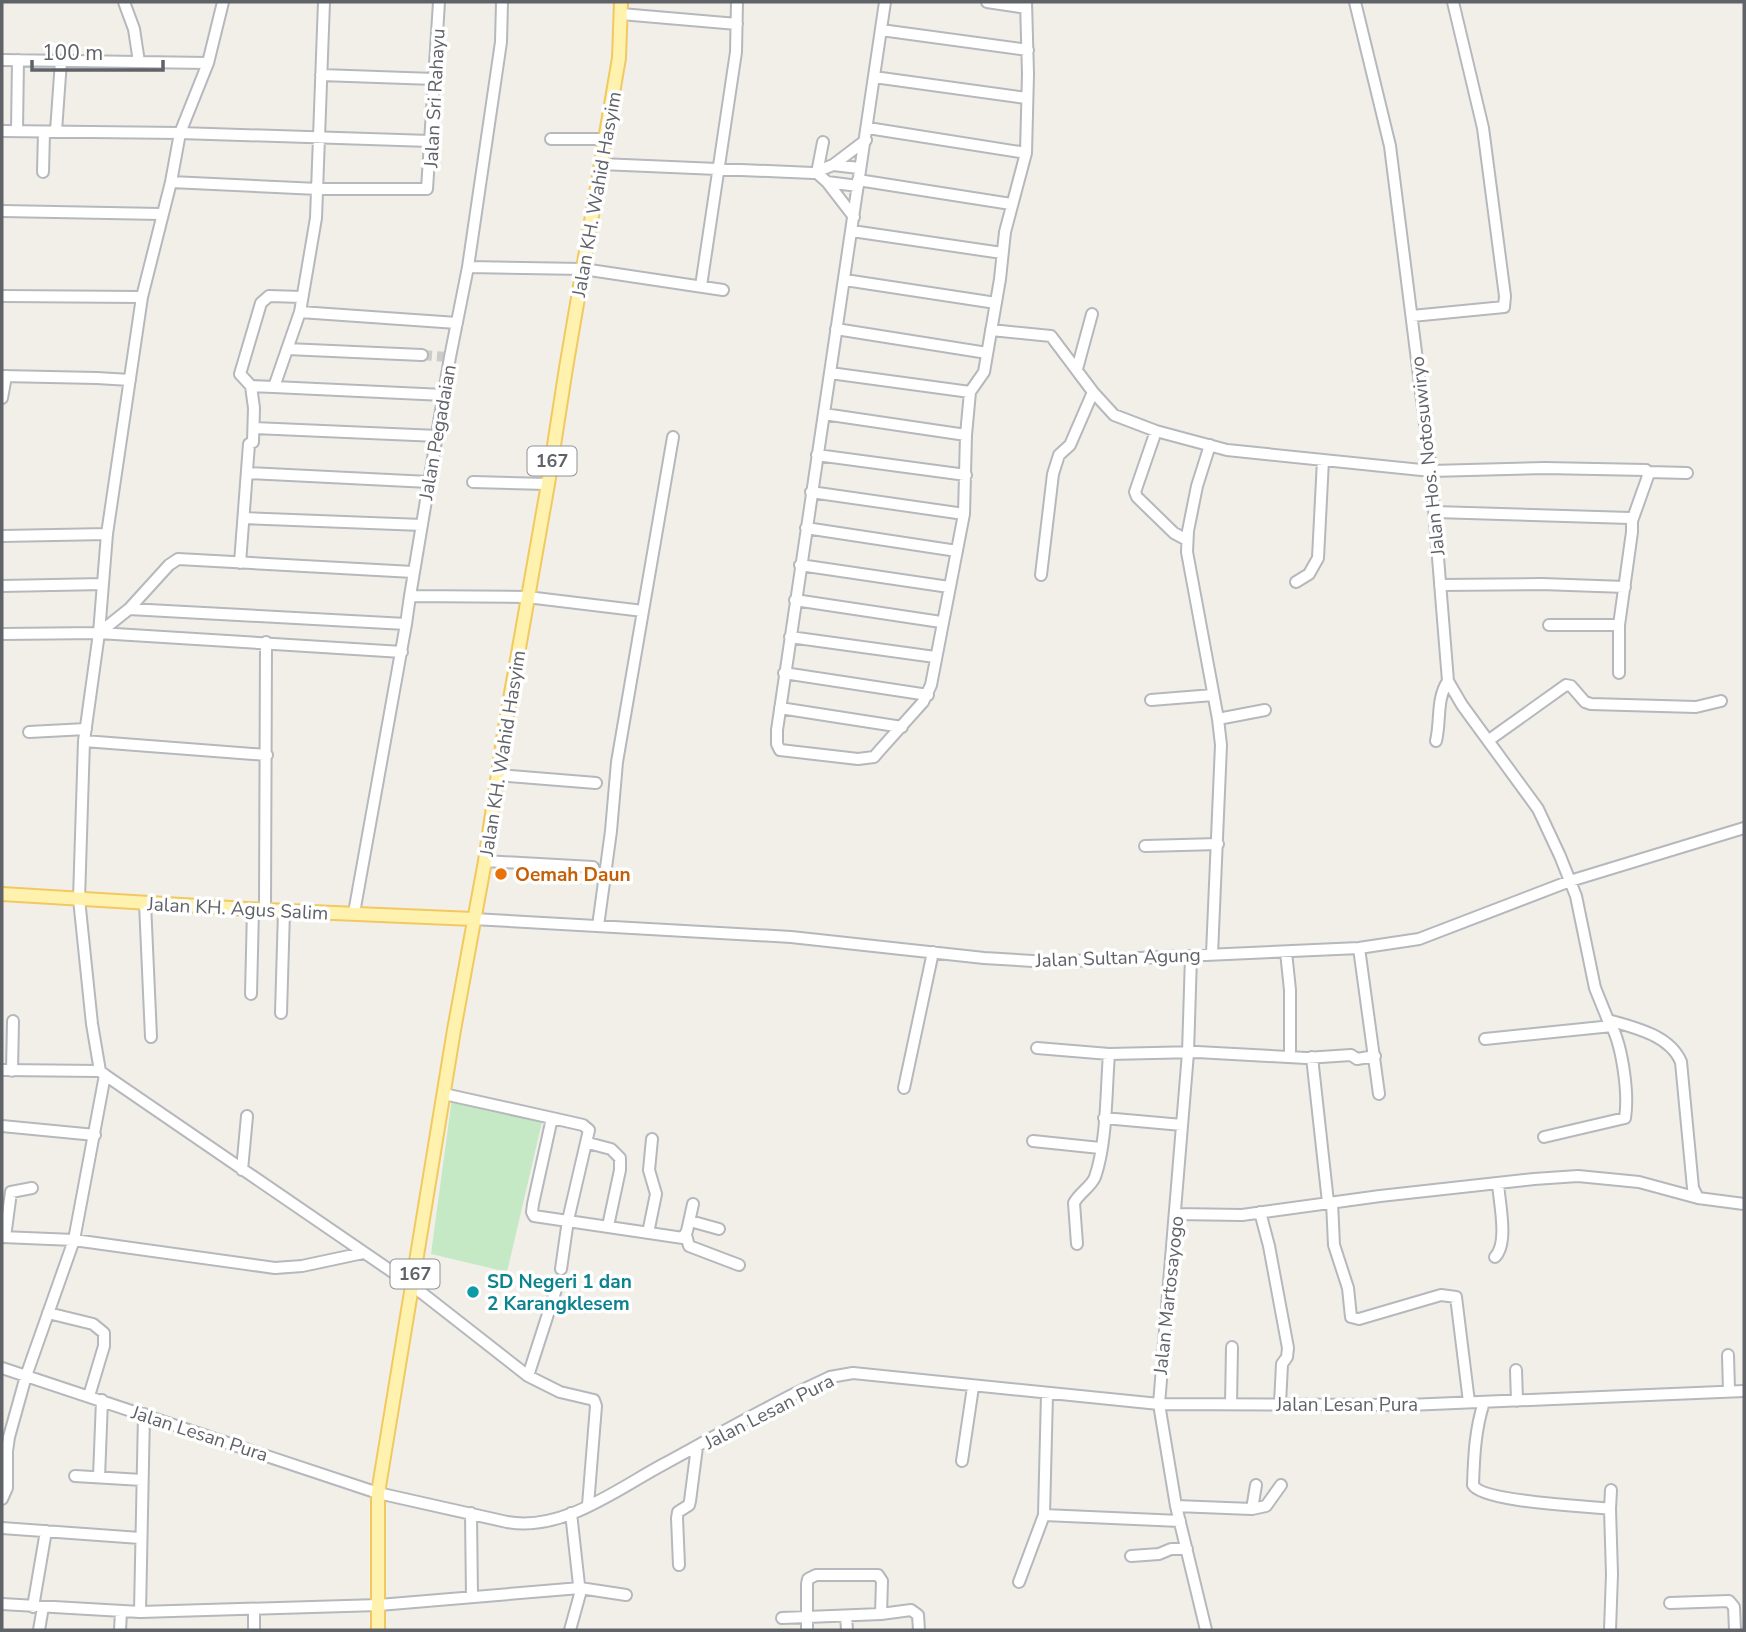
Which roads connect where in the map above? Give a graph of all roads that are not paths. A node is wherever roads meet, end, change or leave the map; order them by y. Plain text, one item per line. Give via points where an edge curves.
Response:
1 (124, 2) edge
2 (223, 2) edge
3 (324, 2) edge
4 (439, 2) edge
5 (502, 2) edge
6 (737, 2) edge
7 (885, 2) edge
8 (987, 2) edge
9 (1355, 2) edge
10 (1453, 2) edge
11 (1026, 5) edge
12 (621, 8) edge
13 (737, 24) junction
14 (881, 30) junction
15 (1028, 50) junction
16 (2, 60) edge
17 (18, 60) junction
18 (61, 61) junction
19 (139, 62) junction
20 (208, 63) junction
21 (321, 75) junction
22 (874, 77) junction
23 (434, 79) junction
24 (1026, 98) junction
25 (2, 131) edge
26 (17, 131) junction
27 (50, 132) junction
28 (180, 133) junction
29 (867, 134) junction
30 (320, 139) junction
31 (551, 139) dead end
32 (605, 139) junction
33 (430, 141) junction
34 (823, 142) dead end
35 (1026, 153) junction
36 (601, 164) junction
37 (833, 165) junction
38 (717, 169) junction
39 (43, 172) dead end
40 (817, 173) junction
41 (859, 178) junction
42 (827, 182) junction
43 (171, 183) junction
44 (318, 189) junction
45 (1011, 204) junction
46 (2, 211) edge
47 (161, 214) junction
48 (854, 217) junction
49 (852, 231) junction
50 (1002, 253) junction
51 (468, 267) junction
52 (583, 269) junction
53 (845, 280) junction
54 (701, 286) junction
55 (723, 290) dead end
56 (2, 296) edge
57 (142, 297) junction
58 (302, 297) junction
59 (996, 303) junction
60 (299, 312) junction
61 (1092, 314) dead end
62 (1412, 316) junction
63 (457, 323) junction
64 (836, 329) junction
65 (991, 330) junction
66 (287, 349) junction
67 (986, 353) junction
68 (422, 355) tunnel mouth
69 (1077, 369) junction
70 (830, 373) junction
71 (4, 376) edge
72 (130, 380) junction
73 (251, 386) junction
74 (274, 387) junction
75 (970, 392) junction
76 (1093, 392) junction
77 (444, 395) junction
78 (2, 398) edge
79 (824, 414) junction
80 (254, 428) junction
81 (1156, 431) junction
82 (966, 435) junction
83 (438, 436) junction
84 (673, 437) dead end
85 (1210, 445) junction
86 (817, 455) junction
87 (1323, 460) junction
88 (1431, 471) junction
89 (1648, 472) junction
90 (247, 473) junction
91 (1687, 473) dead end
92 (966, 475) junction
93 (429, 482) junction
94 (473, 482) dead end
95 (548, 484) junction
96 (811, 492) junction
97 (1435, 512) junction
98 (964, 514) junction
99 (244, 518) junction
100 (1632, 521) junction
101 (422, 525) junction
102 (806, 528) junction
103 (107, 534) junction
104 (2, 536) edge
105 (1187, 540) junction
106 (957, 551) junction
107 (240, 563) junction
108 (800, 565) junction
109 (413, 572) junction
110 (1041, 575) dead end
111 (1296, 582) dead end
112 (103, 584) junction
113 (1440, 585) junction
114 (2, 586) edge
115 (949, 587) junction
116 (1625, 587) junction
117 (410, 596) junction
118 (527, 597) junction
119 (795, 600) junction
120 (129, 609) junction
121 (643, 611) junction
122 (941, 622) junction
123 (406, 624) junction
124 (1549, 625) dead end
125 (1619, 625) junction
126 (100, 629) junction
127 (2, 634) edge
128 (790, 637) junction
129 (267, 642) junction
130 (402, 652) junction
131 (935, 657) junction
132 (784, 673) junction
133 (1619, 673) dead end
134 (1448, 681) junction
135 (928, 695) junction
136 (1213, 695) junction
137 (1151, 700) dead end
138 (1721, 701) dead end
139 (780, 708) junction
140 (1265, 710) dead end
141 (1218, 719) junction
142 (902, 727) junction
143 (86, 729) junction
144 (29, 732) dead end
145 (1489, 740) junction
146 (84, 741) junction
147 (1436, 741) dead end
148 (267, 755) junction
149 (497, 775) junction
150 (596, 783) dead end
151 (1744, 828) edge
152 (1218, 844) junction
153 (1145, 846) dead end
154 (485, 861) junction
155 (593, 867) dead end
156 (1570, 881) junction
157 (2, 894) edge
158 (79, 899) junction
159 (145, 903) junction
160 (259, 910) junction
161 (284, 911) junction
162 (354, 913) junction
163 (473, 919) junction
164 (598, 926) junction
165 (1359, 948) junction
166 (933, 952) junction
167 (1286, 952) junction
168 (1212, 954) junction
169 (1191, 956) junction
170 (251, 994) dead end
171 (281, 1013) dead end
172 (13, 1021) dead end
173 (1610, 1023) junction
174 (151, 1037) dead end
175 (1485, 1039) dead end
176 (1037, 1048) dead end
177 (1188, 1053) junction
178 (1109, 1054) junction
179 (1375, 1056) junction
180 (1312, 1057) junction
181 (1290, 1058) junction
182 (7, 1071) edge
183 (102, 1073) junction
184 (904, 1088) dead end
185 (444, 1094) junction
186 (1379, 1094) dead end
187 (247, 1116) dead end
188 (552, 1118) junction
189 (1104, 1118) junction
190 (1182, 1125) junction
191 (2, 1126) edge
192 (96, 1135) junction
193 (1544, 1138) dead end
194 (652, 1139) dead end
195 (1033, 1141) dead end
196 (588, 1143) junction
197 (1100, 1148) junction
198 (242, 1170) junction
199 (1498, 1183) junction
200 (32, 1188) dead end
201 (1698, 1198) junction
202 (1330, 1202) junction
203 (694, 1204) dead end
204 (1744, 1204) edge
205 (1260, 1212) junction
206 (1176, 1214) junction
207 (568, 1220) junction
208 (690, 1221) junction
209 (608, 1226) junction
210 (719, 1229) dead end
211 (648, 1233) junction
212 (686, 1235) junction
213 (3, 1237) edge
214 (74, 1240) junction
215 (1077, 1244) dead end
216 (363, 1253) junction
217 (1495, 1257) dead end
218 (739, 1265) dead end
219 (561, 1269) dead end
220 (558, 1283) dead end
221 (414, 1286) junction
222 (48, 1314) junction
223 (1232, 1348) dead end
224 (1728, 1356) dead end
225 (2, 1368) edge
226 (1516, 1370) dead end
227 (528, 1376) junction
228 (26, 1377) junction
229 (974, 1387) junction
230 (1729, 1391) junction
231 (1744, 1391) edge
232 (1046, 1394) junction
233 (89, 1396) junction
234 (103, 1400) junction
235 (1517, 1401) junction
236 (1469, 1402) junction
237 (1484, 1402) junction
238 (1158, 1404) junction
239 (1231, 1404) junction
240 (1280, 1404) junction
241 (144, 1414) junction
242 (697, 1447) junction
243 (4, 1460) edge
244 (962, 1461) dead end
245 (75, 1476) dead end
246 (99, 1477) junction
247 (142, 1480) junction
248 (1256, 1485) dead end
249 (1281, 1485) dead end
250 (1611, 1490) dead end
251 (378, 1493) junction
252 (2, 1499) edge
253 (588, 1505) junction
254 (1177, 1506) junction
255 (1252, 1509) junction
256 (1610, 1509) junction
257 (471, 1513) junction
258 (571, 1513) junction
259 (1044, 1515) junction
260 (1180, 1521) junction
261 (2, 1528) edge
262 (46, 1531) junction
263 (140, 1538) junction
264 (1187, 1549) junction
265 (1131, 1556) dead end
266 (679, 1565) dead end
267 (1019, 1583) dead end
268 (580, 1588) junction
269 (626, 1595) dead end
270 (472, 1597) junction
271 (1670, 1603) dead end
272 (2, 1604) edge
273 (379, 1605) junction
274 (38, 1607) junction
275 (254, 1609) junction
276 (121, 1612) junction
277 (140, 1612) junction
278 (881, 1614) junction
279 (807, 1616) junction
280 (846, 1616) junction
281 (782, 1618) dead end
282 (39, 1630) edge
283 (120, 1630) edge
284 (254, 1630) edge
285 (379, 1630) edge
286 (570, 1630) edge
287 (807, 1630) edge
288 (847, 1630) edge
289 (919, 1630) edge
290 (1206, 1630) edge
291 (1610, 1630) edge
292 (1735, 1630) edge

1 - 19 street
2 - 20 street
3 - 21 street
4 - 23 street, Jalan Sri Rahayu
5 - 51 street, Jalan Pegadaian via 501,42
6 - 13 street
7 - 14 street
8 - 11 street
9 - 62 street, Jalan Hos. Notosuwiryo via 1390,146
10 - 62 street via 1483,128 1504,307
11 - 15 street
12 - 13 street
12 - 32 main road, Jalan KH. Wahid Hasyim / 167 via 619,58
13 - 38 street
14 - 15 street
14 - 22 street
15 - 24 street
16 - 17 street
17 - 18 street
17 - 26 street
18 - 19 street
18 - 27 street
19 - 20 street
20 - 28 street
21 - 23 street
21 - 30 street
22 - 24 street
22 - 29 street
23 - 33 street, Jalan Sri Rahayu
24 - 35 street
25 - 26 street
26 - 27 street
27 - 28 street
27 - 39 street
28 - 30 street
28 - 43 street
29 - 35 street
29 - 37 street
29 - 41 street
30 - 33 street
30 - 44 street
31 - 32 street
32 - 36 main road, Jalan KH. Wahid Hasyim / 167
33 - 44 street, Jalan Sri Rahayu via 429,186 422,190
34 - 40 street
35 - 45 street
36 - 38 street
36 - 52 main road, Jalan KH. Wahid Hasyim / 167
37 - 40 street
37 - 41 street
38 - 40 street
38 - 54 street
40 - 42 street
41 - 42 street
41 - 45 street
41 - 48 street
42 - 48 street
43 - 44 street
43 - 47 street
44 - 58 street
45 - 50 street
46 - 47 street
47 - 57 street
48 - 49 street
49 - 50 street
49 - 53 street
50 - 59 street
51 - 52 street
51 - 63 street, Jalan Pegadaian
52 - 54 street
52 - 95 main road, Jalan KH. Wahid Hasyim / 167
53 - 59 street
53 - 64 street
54 - 55 street
56 - 57 street
57 - 72 street
58 - 60 street
58 - 73 street via 268,296 261,303 240,374
59 - 65 street
60 - 63 street
60 - 66 street
61 - 69 street
62 - 88 street, Jalan Hos. Notosuwiryo
63 - 77 street, Jalan Pegadaian
64 - 67 street
64 - 70 street
65 - 67 street
65 - 69 street via 1051,336
66 - 68 street
66 - 74 street
67 - 75 street via 982,375
69 - 76 street
70 - 75 street
70 - 79 street
71 - 72 street
71 - 78 street
72 - 103 street
73 - 74 street
73 - 80 street
74 - 77 street
75 - 82 street
76 - 81 street via 1114,415
76 - 110 street via 1053,474
77 - 83 street, Jalan Pegadaian
79 - 82 street
79 - 86 street
80 - 83 street
80 - 90 street
81 - 85 street
81 - 105 street via 1135,492
82 - 92 street
83 - 93 street, Jalan Pegadaian
84 - 121 street
85 - 87 street
85 - 105 street
86 - 92 street
86 - 96 street
87 - 88 street
87 - 111 street via 1318,558 1309,574
88 - 89 street via 1545,468
88 - 97 street, Jalan Hos. Notosuwiryo
89 - 91 street
89 - 100 street
90 - 93 street
90 - 99 street
92 - 98 street
93 - 101 street, Jalan Pegadaian
94 - 95 street
95 - 118 main road, Jalan KH. Wahid Hasyim / 167
96 - 98 street
96 - 102 street
97 - 100 street via 1625,517
97 - 113 street, Jalan Hos. Notosuwiryo
98 - 106 street
99 - 101 street
99 - 107 street
100 - 116 street
101 - 109 street, Jalan Pegadaian
102 - 106 street
102 - 108 street
103 - 104 street
103 - 112 street
105 - 136 street
106 - 115 street
107 - 109 street
107 - 120 street via 173,561
108 - 115 street
108 - 119 street
109 - 117 street, Jalan Pegadaian
112 - 114 street
112 - 126 street
113 - 116 street
113 - 134 street, Jalan Hos. Notosuwiryo
115 - 122 street
116 - 125 street
117 - 118 street
117 - 123 street, Jalan Pegadaian
118 - 121 street
118 - 149 main road, Jalan KH. Wahid Hasyim / 167
119 - 122 street
119 - 128 street
120 - 123 street
120 - 126 street
121 - 164 street via 617,762
122 - 131 street
123 - 130 street, Jalan Pegadaian
124 - 125 street
125 - 133 street
126 - 127 street
126 - 129 street
126 - 143 street
128 - 131 street
128 - 132 street
129 - 130 street
129 - 148 street
130 - 162 street, Jalan Pegadaian
131 - 135 street
132 - 135 street
132 - 139 street
134 - 145 street, Jalan Hos. Notosuwiryo
134 - 147 street via 1440,698
135 - 142 street
136 - 137 street
136 - 141 street
138 - 145 street via 1696,707 1591,704 1566,685
139 - 142 street
139 - 142 street via 776,744 785,751 858,760 874,757
140 - 141 street
141 - 152 street
143 - 144 street
143 - 146 street
145 - 156 street, Jalan Hos. Notosuwiryo via 1538,809
146 - 148 street
146 - 158 street
148 - 160 street
149 - 150 street
149 - 154 main road, Jalan KH. Wahid Hasyim / 167
151 - 156 street, Jalan Sultan Agung
152 - 153 street
152 - 168 street
154 - 155 street
154 - 163 main road, Jalan KH. Wahid Hasyim / 167
156 - 165 street, Jalan Sultan Agung via 1419,939
156 - 173 street, Jalan Hos. Notosuwiryo via 1595,988
157 - 158 main road, Jalan KH. Agus Salim
158 - 159 main road, Jalan KH. Agus Salim
158 - 183 street
159 - 160 main road, Jalan KH. Agus Salim
159 - 174 street
160 - 161 main road, Jalan KH. Agus Salim
160 - 170 street
161 - 162 main road, Jalan KH. Agus Salim
161 - 171 street
162 - 163 main road, Jalan KH. Agus Salim
163 - 164 street, Jalan Sultan Agung
163 - 185 main road, Jalan KH. Wahid Hasyim / 167
164 - 166 street, Jalan Sultan Agung via 791,937
165 - 167 street, Jalan Sultan Agung
165 - 179 street
166 - 169 street, Jalan Sultan Agung via 1050,962
166 - 184 street
167 - 168 street, Jalan Sultan Agung
167 - 181 street
168 - 169 street, Jalan Sultan Agung
169 - 177 street, Jalan Martosayogo
172 - 182 street
173 - 175 street
173 - 193 street, Jalan Hos. Notosuwiryo via 1617,1040 1625,1118
173 - 201 street via 1643,1030 1678,1056 1693,1188
176 - 178 street
177 - 178 street
177 - 181 street
177 - 190 street, Jalan Martosayogo
178 - 189 street
179 - 180 street
179 - 186 street
180 - 181 street
180 - 202 street
182 - 183 street
183 - 192 street
183 - 198 street
185 - 188 street
185 - 221 main road, Jalan KH. Wahid Hasyim / 167
187 - 198 street
188 - 196 street via 587,1127
188 - 207 street via 532,1212 538,1217
189 - 190 street
189 - 197 street
190 - 206 street, Jalan Martosayogo
191 - 192 street
192 - 214 street
194 - 211 street via 648,1164 656,1194
195 - 197 street
196 - 207 street
196 - 209 street via 611,1149 620,1158
197 - 215 street via 1093,1181 1074,1203
198 - 216 street
199 - 201 street via 1596,1176 1665,1187
199 - 202 street
199 - 217 street via 1502,1236
200 - 213 street via 11,1192
201 - 204 street
202 - 205 street
202 - 236 street via 1334,1245 1349,1288 1351,1317 1359,1319 1441,1295 1456,1297
203 - 208 street
205 - 206 street
205 - 240 street via 1288,1348 1282,1364
206 - 238 street, Jalan Martosayogo
207 - 209 street
207 - 219 street
208 - 210 street
208 - 212 street
209 - 211 street
211 - 212 street
212 - 218 street via 689,1246
213 - 214 street
214 - 216 street via 275,1268
214 - 222 street
216 - 221 street
220 - 227 street
221 - 227 street
221 - 251 main road, Jalan KH. Wahid Hasyim / 167
222 - 228 street
222 - 233 street via 93,1324 104,1333
223 - 239 street
224 - 230 street
225 - 228 street, Jalan Lesan Pura
226 - 235 street
227 - 253 street via 560,1392 594,1400
228 - 233 street, Jalan Lesan Pura
228 - 243 street
229 - 232 street, Jalan Lesan Pura
229 - 242 street, Jalan Lesan Pura via 862,1373 838,1375
229 - 244 street
230 - 231 street, Jalan Lesan Pura
230 - 235 street, Jalan Lesan Pura
232 - 238 street, Jalan Lesan Pura
232 - 259 street
233 - 234 street, Jalan Lesan Pura
234 - 241 street, Jalan Lesan Pura
234 - 246 street
235 - 237 street, Jalan Lesan Pura
236 - 237 street, Jalan Lesan Pura
236 - 240 street, Jalan Lesan Pura
237 - 256 street via 1474,1444 1474,1488 1501,1498
238 - 239 street, Jalan Lesan Pura
238 - 254 street, Jalan Martosayogo
239 - 240 street, Jalan Lesan Pura
241 - 247 street
241 - 251 street, Jalan Lesan Pura
242 - 253 street, Jalan Lesan Pura
242 - 266 street via 689,1505 680,1509 677,1518
243 - 252 street via 7,1488
245 - 246 street
246 - 247 street
247 - 263 street
248 - 255 street
249 - 255 street via 1266,1506
250 - 256 street
251 - 257 street, Jalan Lesan Pura
251 - 273 main road, Jalan KH. Wahid Hasyim / 167
253 - 258 street, Jalan Lesan Pura
254 - 255 street
254 - 260 street, Jalan Martosayogo
256 - 291 street
257 - 258 street, Jalan Lesan Pura via 524,1524
257 - 270 street
258 - 268 street
259 - 260 street
259 - 267 street
260 - 264 street, Jalan Martosayogo
261 - 262 street
262 - 263 street
262 - 274 street
263 - 277 street
264 - 265 street
264 - 290 street, Jalan Martosayogo
268 - 269 street
268 - 270 street
268 - 286 street
270 - 273 street
271 - 292 street via 1729,1601 1734,1607
272 - 274 street
273 - 275 street
273 - 285 main road, Jalan KH. Wahid Hasyim / 167
274 - 276 street
274 - 282 street
275 - 277 street
275 - 284 street
276 - 277 street
276 - 283 street
278 - 279 street via 882,1581 878,1576 816,1575 807,1584
278 - 280 street
278 - 289 street via 916,1612
279 - 280 street
279 - 281 street
279 - 287 street
280 - 288 street

